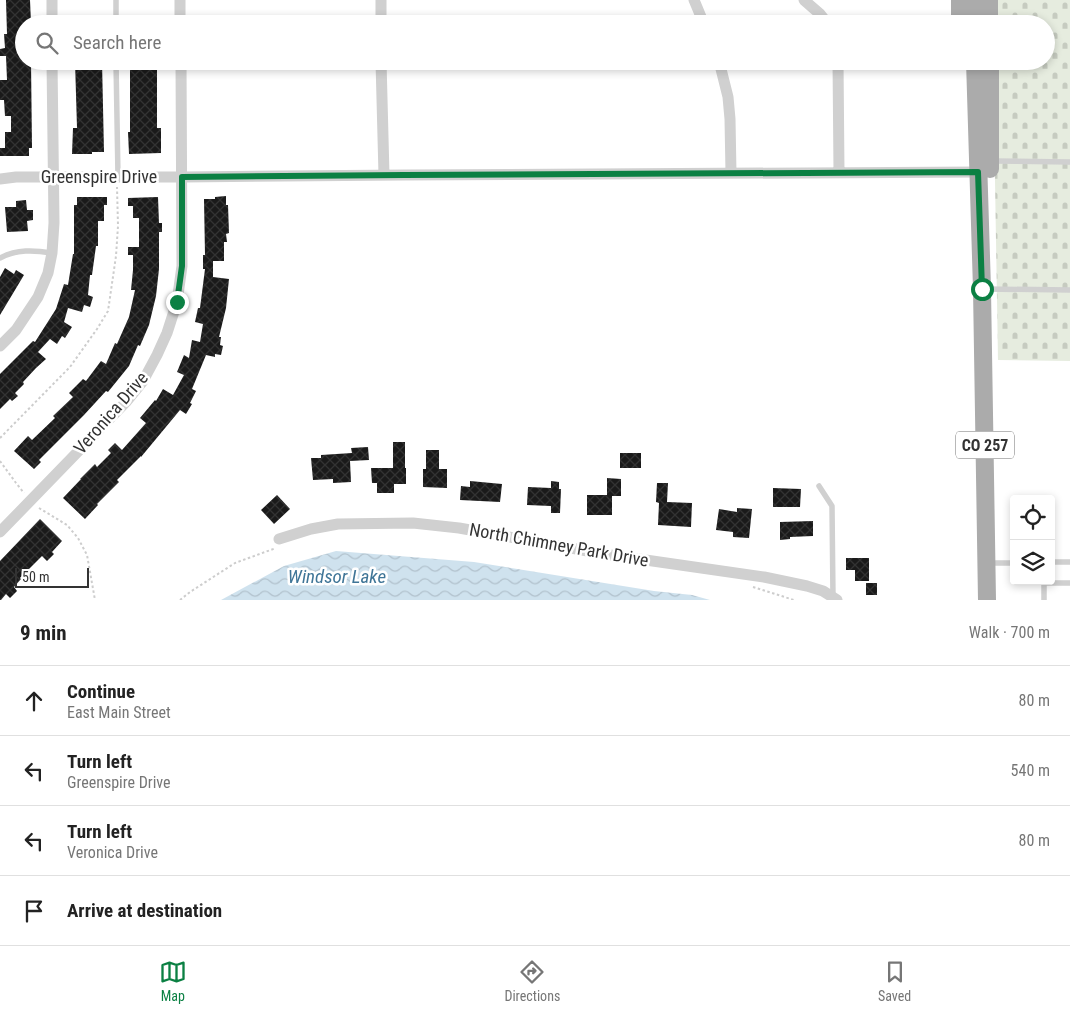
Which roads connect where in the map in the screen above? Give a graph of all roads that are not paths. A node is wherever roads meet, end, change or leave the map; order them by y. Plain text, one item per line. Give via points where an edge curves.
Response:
1 (52, 0) edge
2 (116, 0) edge
3 (180, 0) edge
4 (380, 0) edge
5 (694, 0) edge
6 (804, 0) edge
7 (960, 0) edge
8 (974, 0) edge
9 (989, 0) edge
10 (52, 15) edge
11 (116, 15) edge
12 (180, 15) edge
13 (381, 15) edge
14 (700, 15) edge
15 (821, 15) edge
16 (960, 15) edge
17 (974, 15) edge
18 (989, 15) edge
19 (52, 70) edge
20 (116, 70) edge
21 (181, 70) edge
22 (382, 70) edge
23 (721, 70) edge
24 (838, 70) edge
25 (972, 70) edge
26 (975, 70) edge
27 (989, 70) edge
28 (975, 83) junction
29 (1070, 162) edge
30 (982, 165) junction
31 (839, 172) junction
32 (731, 173) junction
33 (384, 175) junction
34 (182, 177) junction
35 (54, 178) junction
36 (0, 180) edge
37 (117, 182) junction
38 (52, 253) junction
39 (0, 258) edge
40 (982, 289) junction
41 (1070, 290) edge
42 (0, 346) edge
43 (818, 486) dead end
44 (0, 532) edge
45 (279, 543) road end
46 (1010, 562) edge
47 (1055, 562) edge
48 (1070, 562) edge
49 (986, 563) junction
50 (1055, 582) edge
51 (1070, 583) edge
52 (1044, 585) edge
53 (835, 599) edge
54 (987, 600) edge
55 (1044, 600) edge

1 - 10 street
2 - 11 lane
3 - 12 street
4 - 13 street
5 - 14 street
6 - 15 street
7 - 16 main road
8 - 17 main road
9 - 18 main road
19 - 35 street
20 - 37 lane
21 - 34 street, Veronica Drive
22 - 33 street
23 - 32 street via 728,97
24 - 31 street
25 - 28 main road
26 - 28 main road
27 - 30 main road
28 - 30 main road
29 - 30 lane
30 - 31 street, Greenspire Drive
30 - 40 main road via 990,220
31 - 32 street, Greenspire Drive
32 - 33 street, Greenspire Drive
33 - 34 street, Greenspire Drive
34 - 37 street, Greenspire Drive
34 - 44 street, Veronica Drive via 182,266 177,302 157,355 143,381 126,402
35 - 36 street, Greenspire Drive
35 - 37 street, Greenspire Drive
35 - 38 street
38 - 39 lane via 34,250 9,253
38 - 42 street via 38,297 16,330
40 - 41 lane
40 - 49 main road, CO 257
43 - 53 lane via 832,506
45 - 53 street, North Chimney Park Drive via 311,528 338,524 413,523 764,577 807,586
46 - 49 lane
47 - 48 lane
49 - 54 main road, CO 257
50 - 51 lane
52 - 55 lane

